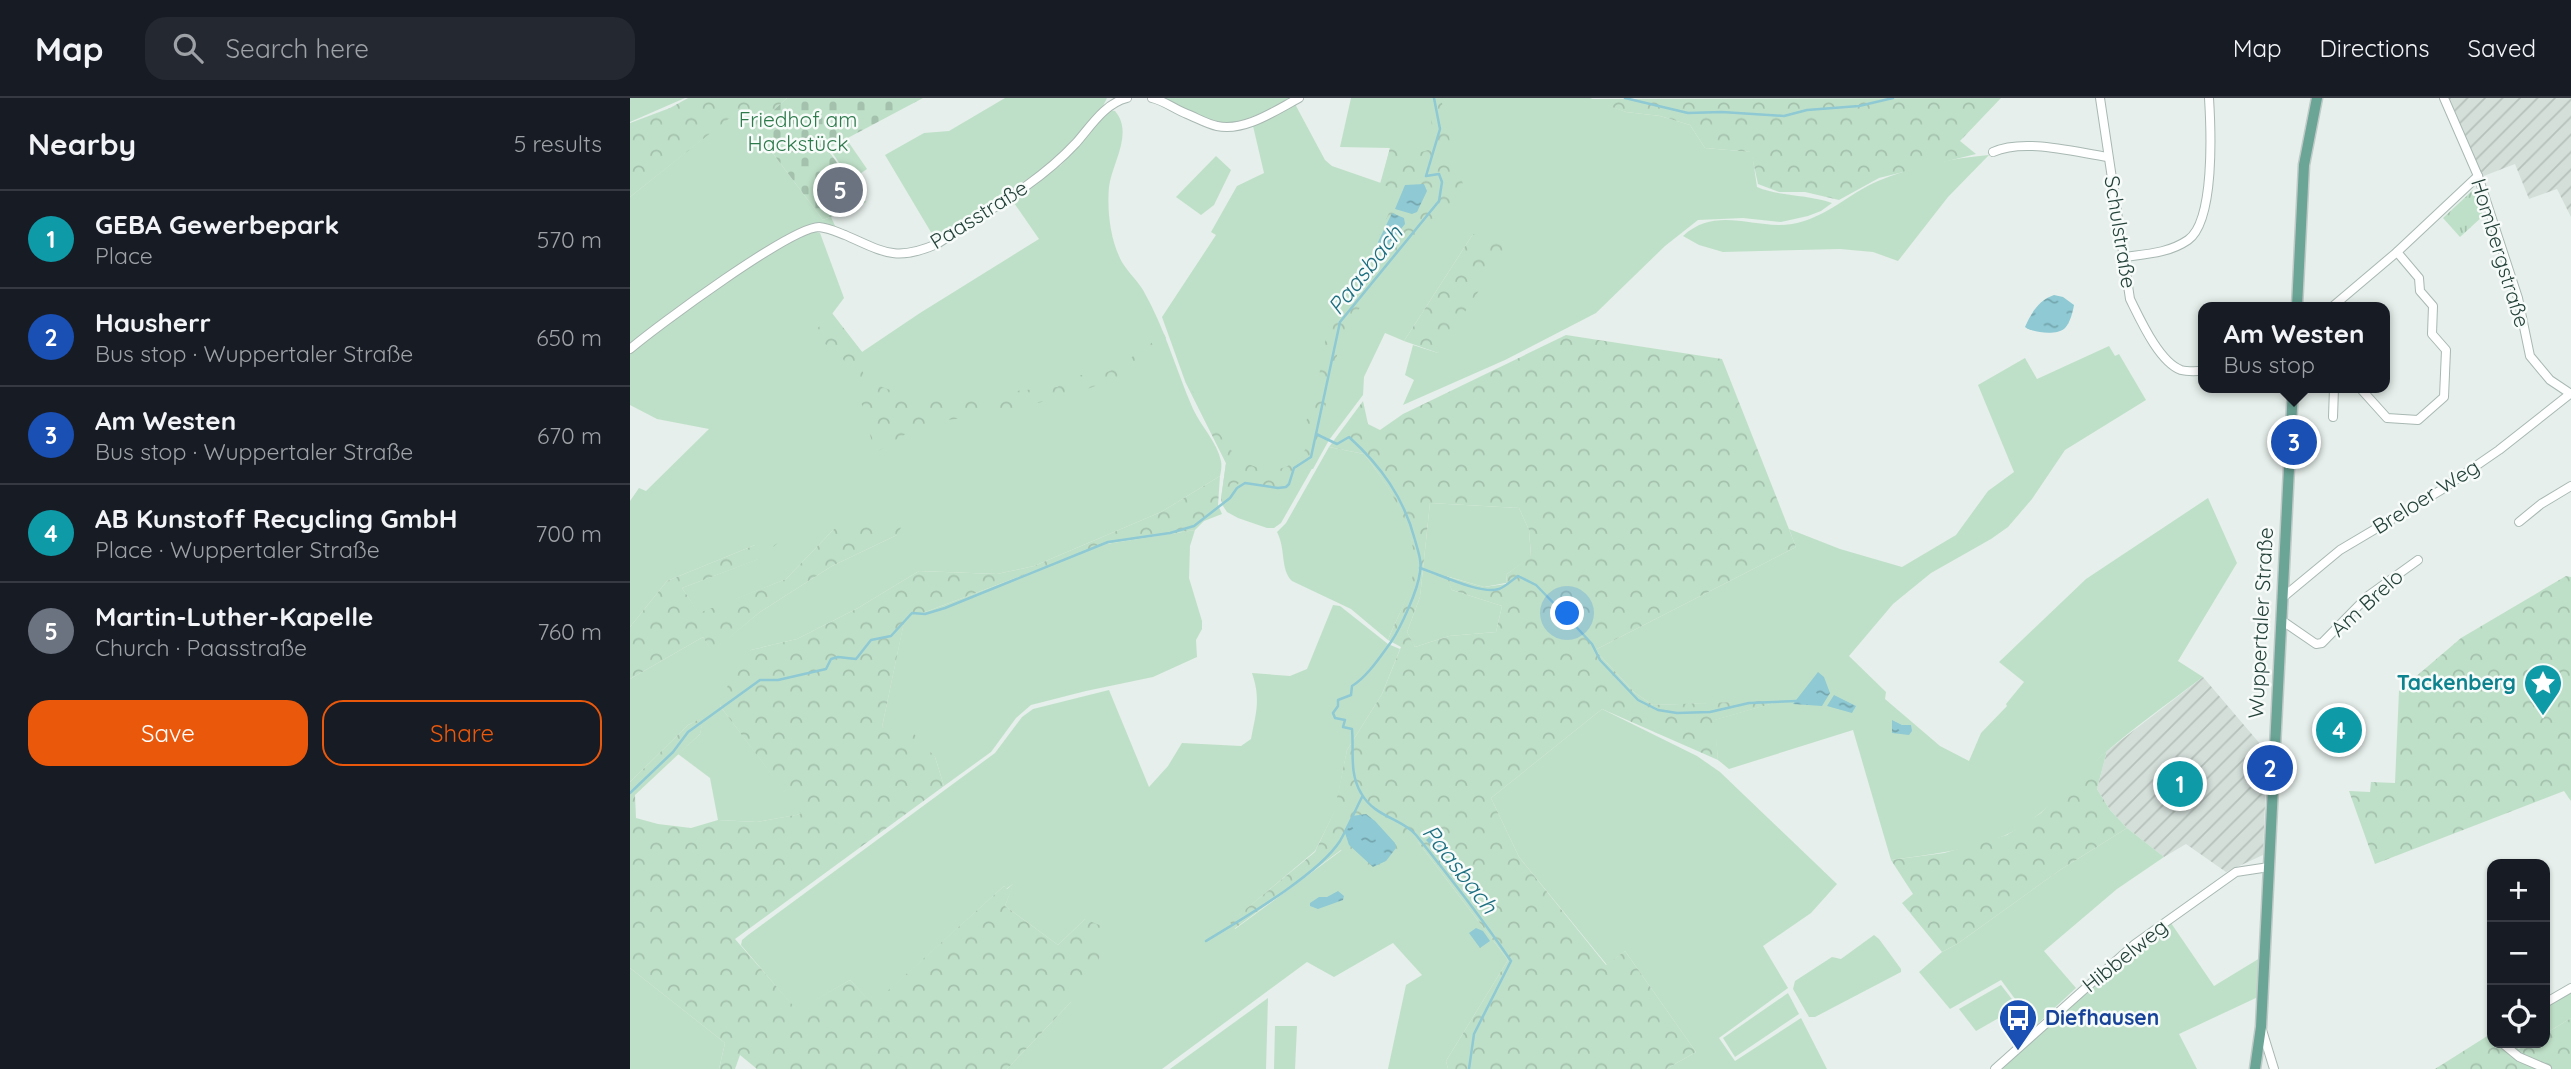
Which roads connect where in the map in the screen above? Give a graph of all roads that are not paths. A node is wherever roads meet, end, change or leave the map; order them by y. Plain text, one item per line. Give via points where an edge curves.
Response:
1 (1127, 98) edge
2 (1152, 98) edge
3 (1299, 98) edge
4 (2100, 98) edge
5 (2209, 98) edge
6 (2316, 98) edge
7 (2444, 98) edge
8 (1115, 99) edge
9 (1993, 152) dead end
10 (2108, 157) junction
11 (2478, 176) junction
12 (2397, 252) junction
13 (2125, 257) junction
14 (2297, 302) edge
15 (2338, 302) edge
16 (630, 349) edge
17 (2198, 371) edge
18 (2293, 393) edge
19 (2334, 393) edge
20 (2364, 393) edge
21 (2571, 394) edge
22 (2333, 417) dead end
23 (2571, 486) edge
24 (2519, 522) dead end
25 (2418, 560) dead end
26 (2282, 597) junction
27 (2281, 620) junction
28 (2269, 867) junction
29 (2571, 988) edge
30 (2550, 1000) edge
31 (2261, 1027) junction
32 (2508, 1048) edge
33 (1995, 1069) edge
34 (2255, 1069) edge
35 (2274, 1069) edge
36 (2547, 1069) edge

1 - 8 street, Paasstraße
2 - 3 street via 1228,127 1241,126
4 - 10 street, Schulstraße
5 - 13 street via 2209,176 2203,221 2189,239 2164,252
6 - 14 main road via 2304,165
7 - 11 street, Hombergstraße
8 - 16 street, Paasstraße via 1042,175 937,244 902,255 828,228 810,228 654,328
9 - 10 street via 2021,145
10 - 13 street, Schulstraße
11 - 12 street
11 - 21 street, Hombergstraße via 2518,298 2530,356 2550,380
12 - 15 street
12 - 20 street via 2419,278 2420,290 2433,306 2432,334 2446,350 2444,397 2418,420 2387,418
13 - 17 street, Schulstraße via 2130,299 2143,324 2165,357 2181,369
18 - 26 main road, Wuppertaler Straße
19 - 22 street
21 - 26 street, Breloer Weg via 2499,450 2340,551
23 - 24 street
25 - 27 street, Am Brelo via 2368,596 2322,643 2316,644
26 - 27 main road, Wuppertaler Straße
27 - 28 main road, Wuppertaler Straße
28 - 31 main road, Wuppertaler Straße
28 - 33 street, Hibbelweg via 2236,872 2135,944
29 - 30 street
31 - 34 main road, Wuppertaler Straße
31 - 35 street
32 - 36 street

